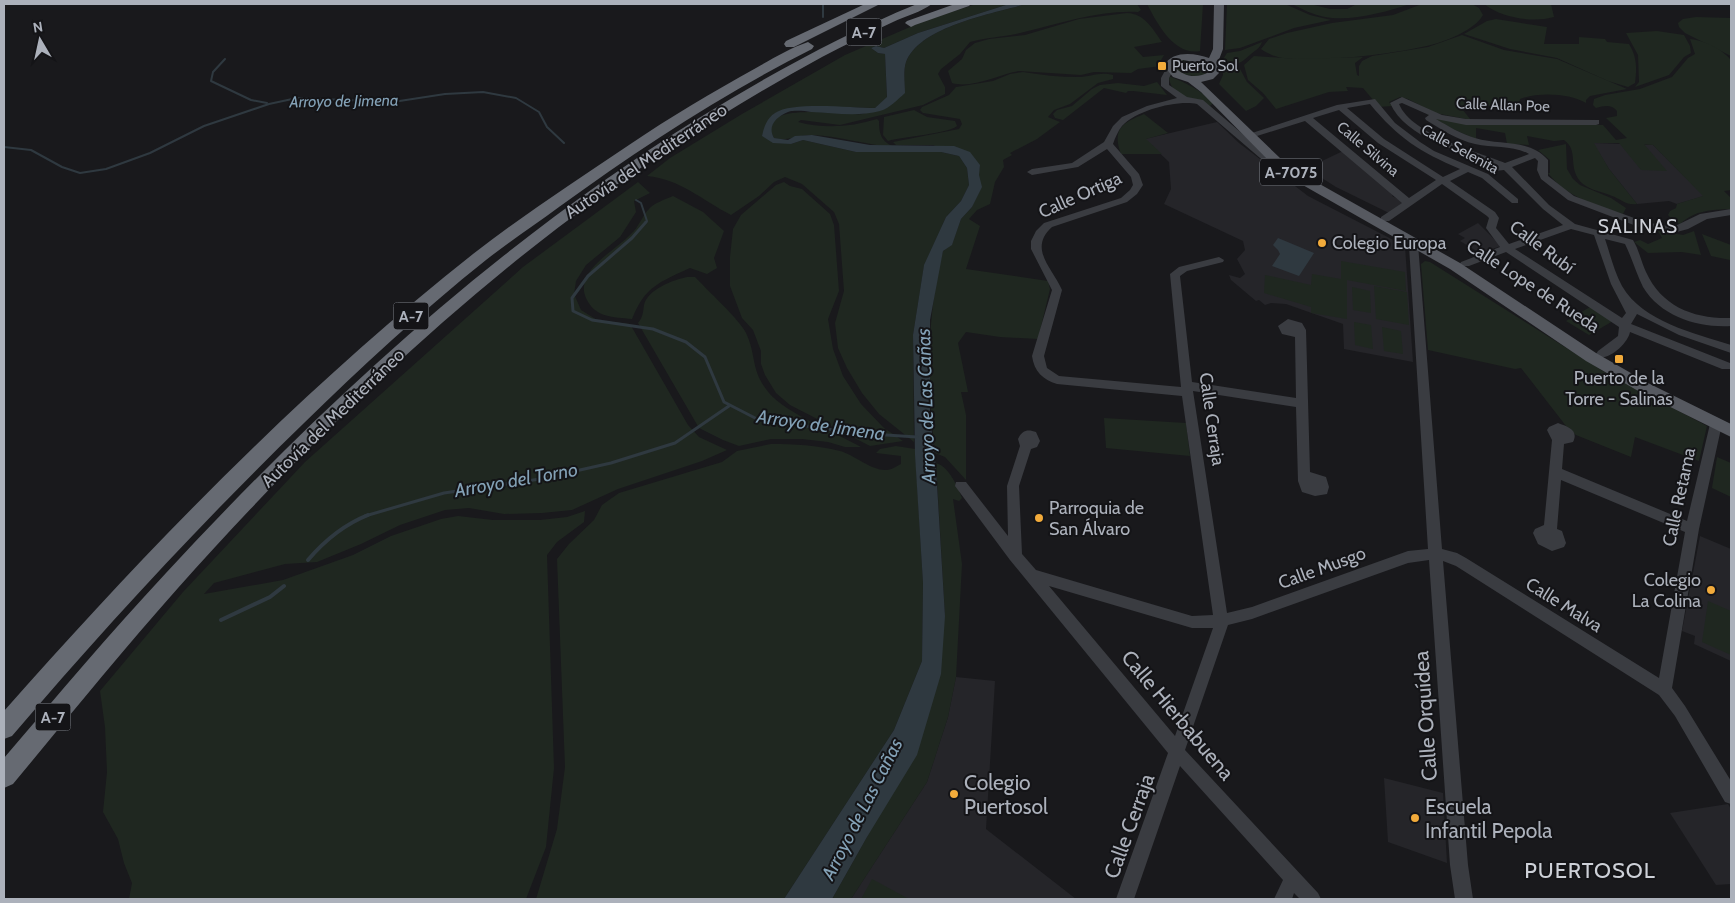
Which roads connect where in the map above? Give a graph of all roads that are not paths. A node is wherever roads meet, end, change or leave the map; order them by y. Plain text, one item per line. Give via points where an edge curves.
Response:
1 (874, 4) edge
2 (897, 4) edge
3 (926, 4) edge
4 (965, 4) edge
5 (1210, 4) edge
6 (1219, 4) edge
7 (1196, 58) junction
8 (1170, 69) junction
9 (1212, 70) junction
10 (1191, 79) junction
11 (1184, 100) junction
12 (1340, 107) junction
13 (1417, 108) junction
14 (1307, 118) junction
15 (1596, 122) dead end
16 (1257, 132) junction
17 (1108, 144) junction
18 (1537, 154) junction
19 (1276, 166) joint
20 (1504, 166) junction
21 (1468, 169) junction
22 (1032, 172) dead end
23 (1485, 176) junction
24 (1443, 181) junction
25 (1515, 201) dead end
26 (1409, 203) junction
27 (1731, 212) edge
28 (1385, 219) junction
29 (1571, 226) junction
30 (1598, 233) junction
31 (1410, 238) junction
32 (1507, 248) junction
33 (514, 255) junction
34 (1219, 260) dead end
35 (1465, 264) junction
36 (1623, 296) junction
37 (1731, 322) edge
38 (1626, 326) junction
39 (1300, 330) dead end
40 (388, 334) junction
41 (1730, 349) dead end
42 (1602, 354) junction
43 (1726, 366) dead end
44 (1187, 389) junction
45 (1302, 403) junction
46 (1731, 422) edge
47 (1716, 424) junction
48 (1731, 431) edge
49 (1558, 439) dead end
50 (1027, 444) dead end
51 (1555, 472) junction
52 (1304, 481) dead end
53 (961, 486) dead end
54 (1692, 529) junction
55 (1550, 531) dead end
56 (1436, 554) junction
57 (1015, 556) junction
58 (1031, 575) junction
59 (1221, 621) junction
60 (1664, 690) junction
61 (4, 728) edge
62 (1178, 753) junction
63 (4, 776) edge
64 (1731, 796) edge
65 (1292, 878) junction
66 (1126, 899) edge
67 (1283, 899) edge
68 (1312, 899) edge
69 (1464, 899) edge

1 - 40 highway via 761,58 601,157 433,284 400,312
2 - 40 highway, Autovía del Mediterráneo / A-7 via 779,60 665,126 482,256
3 - 33 highway, Autovía del Mediterráneo / A-7 via 819,54 723,108 609,183
4 - 33 highway via 871,40 771,92 654,164 548,240
5 - 7 main road via 1208,50
6 - 9 main road via 1218,49
7 - 8 main road via 1175,59
7 - 9 main road
8 - 10 main road, A-7075
8 - 11 street, Calle Lope de Rueda via 1165,86
9 - 10 main road via 1202,79
9 - 16 main road, Calle Lope de Rueda / A-7075 via 1211,84 1215,90
10 - 31 main road, Calle Lope de Rueda / A-7075 via 1281,165 1325,194
11 - 17 street, Calle Ortiga via 1132,115 1120,123
11 - 19 street, Calle Lope de Rueda via 1200,102
12 - 14 street, Calle Selenita
12 - 21 street, Calle Selenita via 1372,101 1392,125 1417,144
12 - 24 street, Calle Rubí via 1381,141
13 - 15 street, Calle Allan Poe via 1466,122
13 - 18 street via 1432,120 1473,140 1519,146
13 - 20 street, Calle Allan Poe via 1402,100 1394,103 1405,118 1438,140
14 - 16 street, Calle Selenita
14 - 26 street, Calle Silvina
16 - 28 main road, Calle Lope de Rueda / A-7075 via 1312,179
17 - 22 street, Calle Ortiga via 1075,165
17 - 44 street, Calle Ortiga via 1136,176 1138,185 1124,200 1042,229 1036,240 1039,262 1054,280 1057,290 1038,356 1039,365 1046,375 1057,380
18 - 20 street
18 - 27 street via 1543,160 1544,176 1571,198 1643,225 1673,230 1704,216
19 - 31 main road, Calle Lope de Rueda via 1319,195
20 - 23 street
20 - 29 street, Calle Allan Poe via 1548,209
21 - 23 street, Calle Selenita
21 - 24 street
23 - 25 street, Calle Selenita
24 - 26 street
24 - 32 street, Calle Rubí via 1491,214 1494,218 1491,228
26 - 28 street
28 - 31 main road, Calle Lope de Rueda / A-7075
29 - 30 street
29 - 32 street
30 - 36 street
30 - 37 street via 1629,242 1653,294 1664,304 1699,319
31 - 35 main road, Calle Lope de Rueda / A-7075
31 - 47 main road, Calle Lope de Rueda via 1591,357
31 - 56 street, Calle Orquídea
32 - 35 street
32 - 38 street, Calle Rubí
33 - 63 highway, Autovía del Mediterráneo / A-7 via 417,336 290,457 195,554
34 - 44 street, Calle Cerraja via 1182,269 1175,274
35 - 42 main road, Calle Lope de Rueda / A-7075
36 - 38 street via 1632,313 1626,320
36 - 41 street via 1649,318
38 - 42 street via 1623,338
38 - 43 street, Calle Rubí
39 - 45 street
40 - 61 highway, Autovía del Mediterráneo / A-7 via 215,498 135,581
42 - 46 main road, Calle Lope de Rueda / A-7075
44 - 45 street, Calle Ortiga
44 - 59 street, Calle Cerraja
45 - 52 street
47 - 48 main road, Calle Lope de Rueda
47 - 54 street, Calle Retama
49 - 51 street
50 - 57 street via 1013,486
51 - 54 street
51 - 55 street
53 - 57 street, Calle Hierbabuena
54 - 60 street, Calle Retama
56 - 59 street, Calle Musgo via 1408,557
56 - 60 street, Calle Malva via 1461,562
56 - 69 street, Calle Orquídea
57 - 58 street, Calle Hierbabuena
58 - 59 street, Calle Musgo via 1192,622
58 - 62 street, Calle Hierbabuena
59 - 62 street, Calle Cerraja
60 - 64 street
62 - 65 street, Calle Hierbabuena
62 - 66 street, Calle Cerraja
65 - 67 street
65 - 68 street, Calle Hierbabuena

